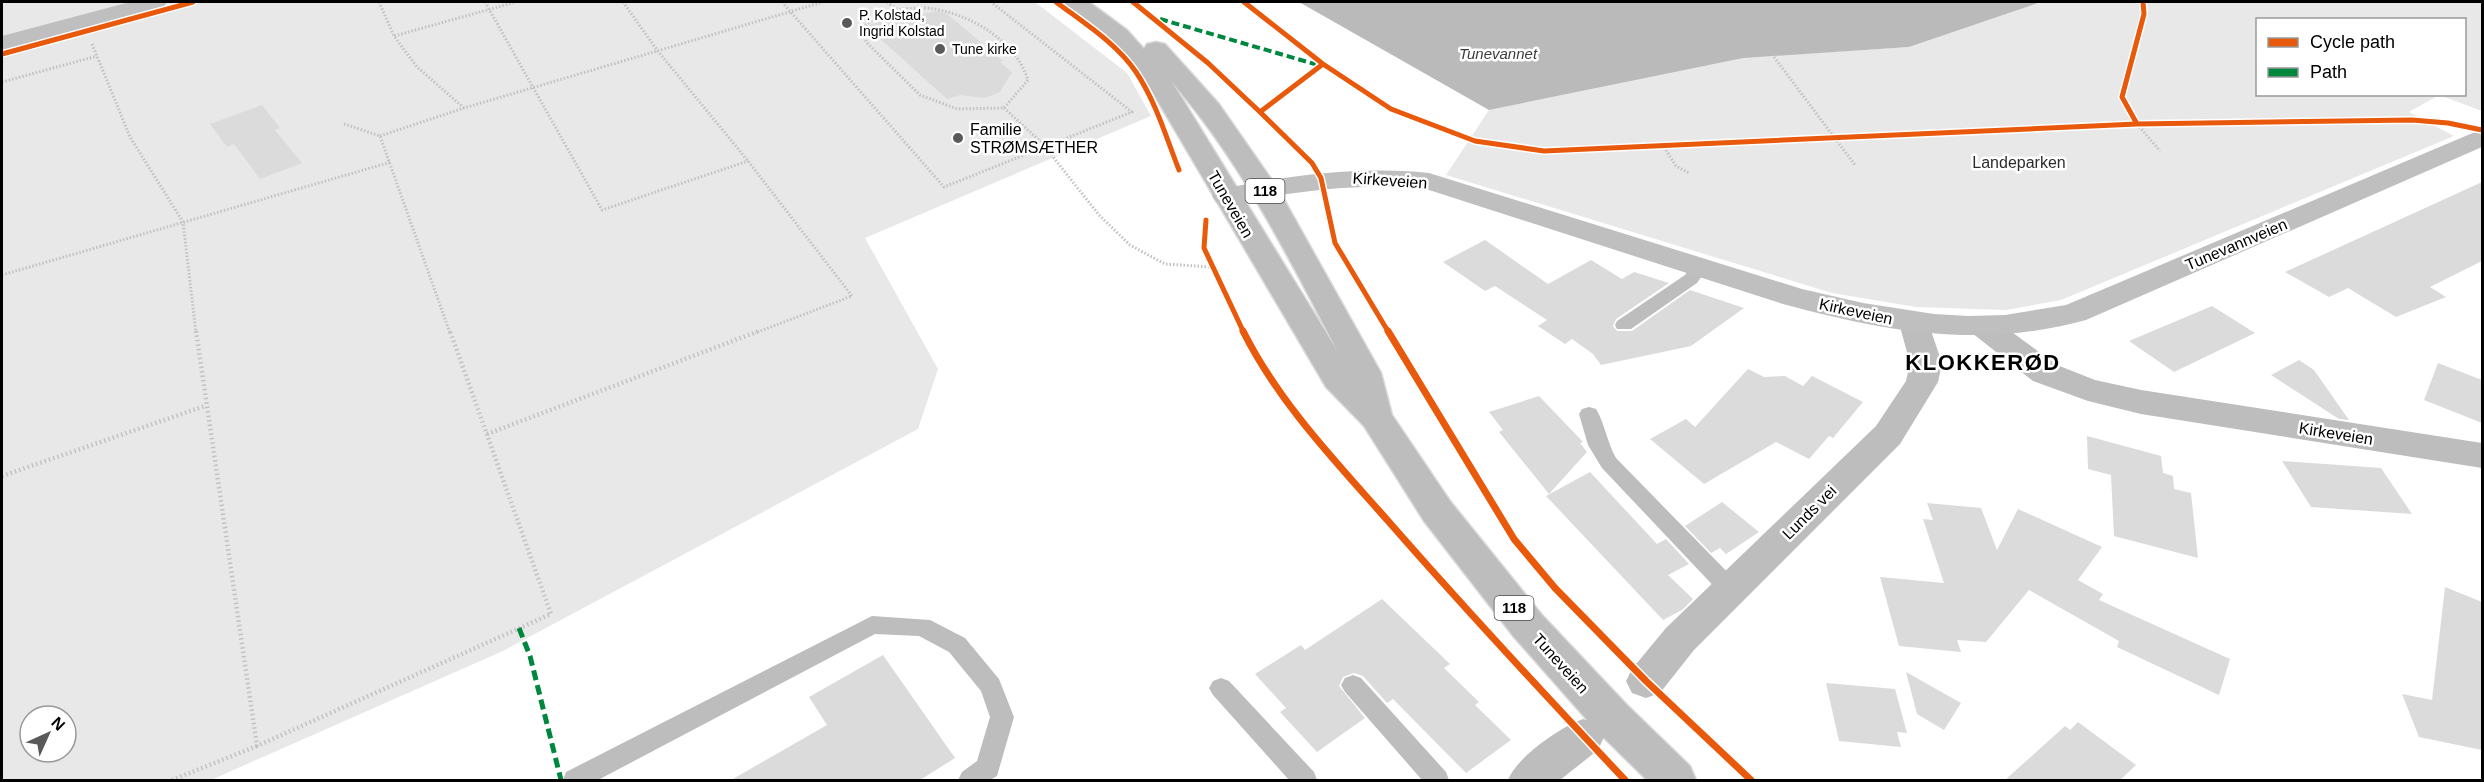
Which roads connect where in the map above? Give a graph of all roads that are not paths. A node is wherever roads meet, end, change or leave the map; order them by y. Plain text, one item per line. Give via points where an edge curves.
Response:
1 (155, 2) edge
2 (1075, 2) edge
3 (1100, 2) edge
4 (2, 43) edge
5 (2482, 137) edge
6 (1264, 189) junction
7 (1226, 196) junction
8 (1699, 267) junction
9 (1915, 323) junction
10 (1624, 326) dead end
11 (1983, 326) junction
12 (1589, 414) dead end
13 (1376, 418) junction
14 (2482, 456) edge
15 (1731, 590) junction
16 (1646, 681) dead end
17 (1353, 686) dead end
18 (1221, 688) dead end
19 (1583, 738) dead end
20 (574, 780) edge
21 (971, 780) edge
22 (1305, 780) edge
23 (1437, 780) edge
24 (1529, 780) edge
25 (1675, 780) edge

1 - 4 street
2 - 7 main road, Tuneveien / 118 via 1118,35 1156,77
3 - 6 main road, Tuneveien / 118 via 1172,64 1210,110
5 - 11 street, Tunevannveien via 2075,313 2025,325
6 - 7 street, Kirkeveien
6 - 8 street, Kirkeveien via 1352,176 1429,181
6 - 13 main road, Tuneveien / 118 via 1365,373
7 - 13 main road, Tuneveien / 118 via 1338,379
8 - 9 street, Kirkeveien via 1852,312
8 - 10 lane via 1691,279
9 - 11 street, Kirkeveien
9 - 15 main road, Lunds vei via 1926,363 1922,382 1888,435
11 - 14 main road, Kirkeveien via 2045,373 2088,390 2141,402
12 - 15 lane via 1598,445 1610,463
13 - 25 main road, Tuneveien / 118 via 1437,511 1528,626
15 - 16 main road, Lunds vei via 1680,639
17 - 23 lane
18 - 22 lane
19 - 24 main road
20 - 21 lane via 872,625 922,627 957,645 991,686 1002,717 988,768

